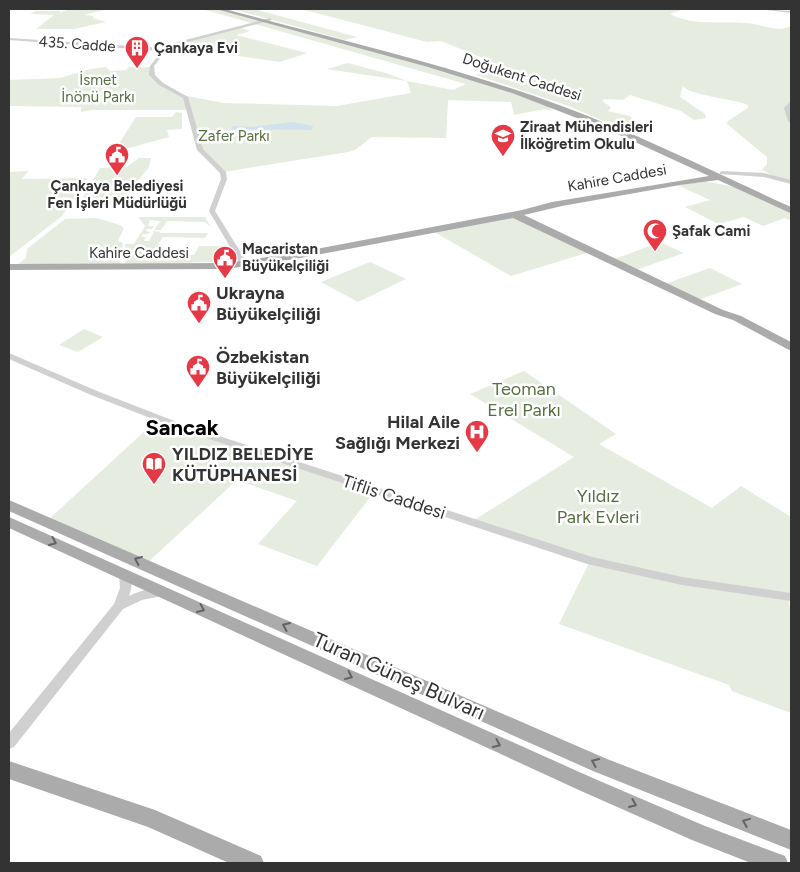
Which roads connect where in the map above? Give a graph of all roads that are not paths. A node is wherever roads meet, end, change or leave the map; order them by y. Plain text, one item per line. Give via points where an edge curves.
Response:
1 (219, 9) edge
2 (232, 9) edge
3 (766, 9) edge
4 (791, 12) edge
5 (266, 20) junction
6 (9, 40) edge
7 (181, 43) junction
8 (173, 49) junction
9 (164, 50) junction
10 (791, 103) edge
11 (791, 121) edge
12 (680, 158) junction
13 (721, 175) junction
14 (683, 181) junction
15 (789, 181) edge
16 (750, 184) junction
17 (559, 204) junction
18 (791, 204) edge
19 (546, 208) junction
20 (791, 210) edge
21 (516, 213) junction
22 (538, 224) junction
23 (548, 230) junction
24 (244, 264) junction
25 (9, 267) edge
26 (719, 312) junction
27 (791, 347) edge
28 (791, 352) edge
29 (9, 356) edge
30 (9, 504) edge
31 (9, 522) edge
32 (125, 574) junction
33 (163, 592) junction
34 (791, 597) edge
35 (119, 606) junction
36 (9, 743) edge
37 (9, 770) edge
38 (791, 840) edge
39 (253, 863) edge
40 (777, 863) edge

1 - 5 main road, Doğukent Caddesi
2 - 5 main road, Doğukent Caddesi
3 - 4 street
5 - 7 street
5 - 12 main road, Doğukent Caddesi via 499,87 585,118
5 - 13 main road, Doğukent Caddesi via 476,75 557,102
6 - 9 street, 435. Cadde
7 - 8 street
7 - 9 street
8 - 9 street
8 - 9 street, 435. Cadde
9 - 24 street via 152,66 152,75 185,97 200,150 223,172 224,179 212,211
10 - 11 street via 787,108
12 - 13 main road, Doğukent Caddesi
12 - 14 main road via 693,173
13 - 14 main road, Kahire Caddesi
13 - 15 street via 764,175
13 - 16 main road, Doğukent Caddesi
13 - 16 street
14 - 16 main road
14 - 17 main road, Kahire Caddesi
15 - 16 street
16 - 18 main road, Doğukent Caddesi
16 - 20 main road, Doğukent Caddesi
17 - 19 main road, Kahire Caddesi
17 - 21 main road, Kahire Caddesi
19 - 21 main road, Kahire Caddesi
19 - 22 main road via 537,213
21 - 22 main road
21 - 23 main road
21 - 24 main road, Kahire Caddesi
22 - 23 main road
23 - 26 main road
24 - 25 main road, Kahire Caddesi via 202,268
26 - 27 main road
26 - 28 main road
29 - 34 street, Tiflis Caddesi via 158,419 591,561 682,581
38 -> 30 main road, Turan Güneş Bulvarı via 600,765
31 -> 32 main road, Turan Güneş Bulvarı
32 - 33 main road, Turan Güneş Bulvarı
32 - 35 street via 126,588
33 - 35 street via 140,596
33 -> 40 main road, Turan Güneş Bulvarı via 588,785
35 - 36 street
37 - 39 main road via 155,820

